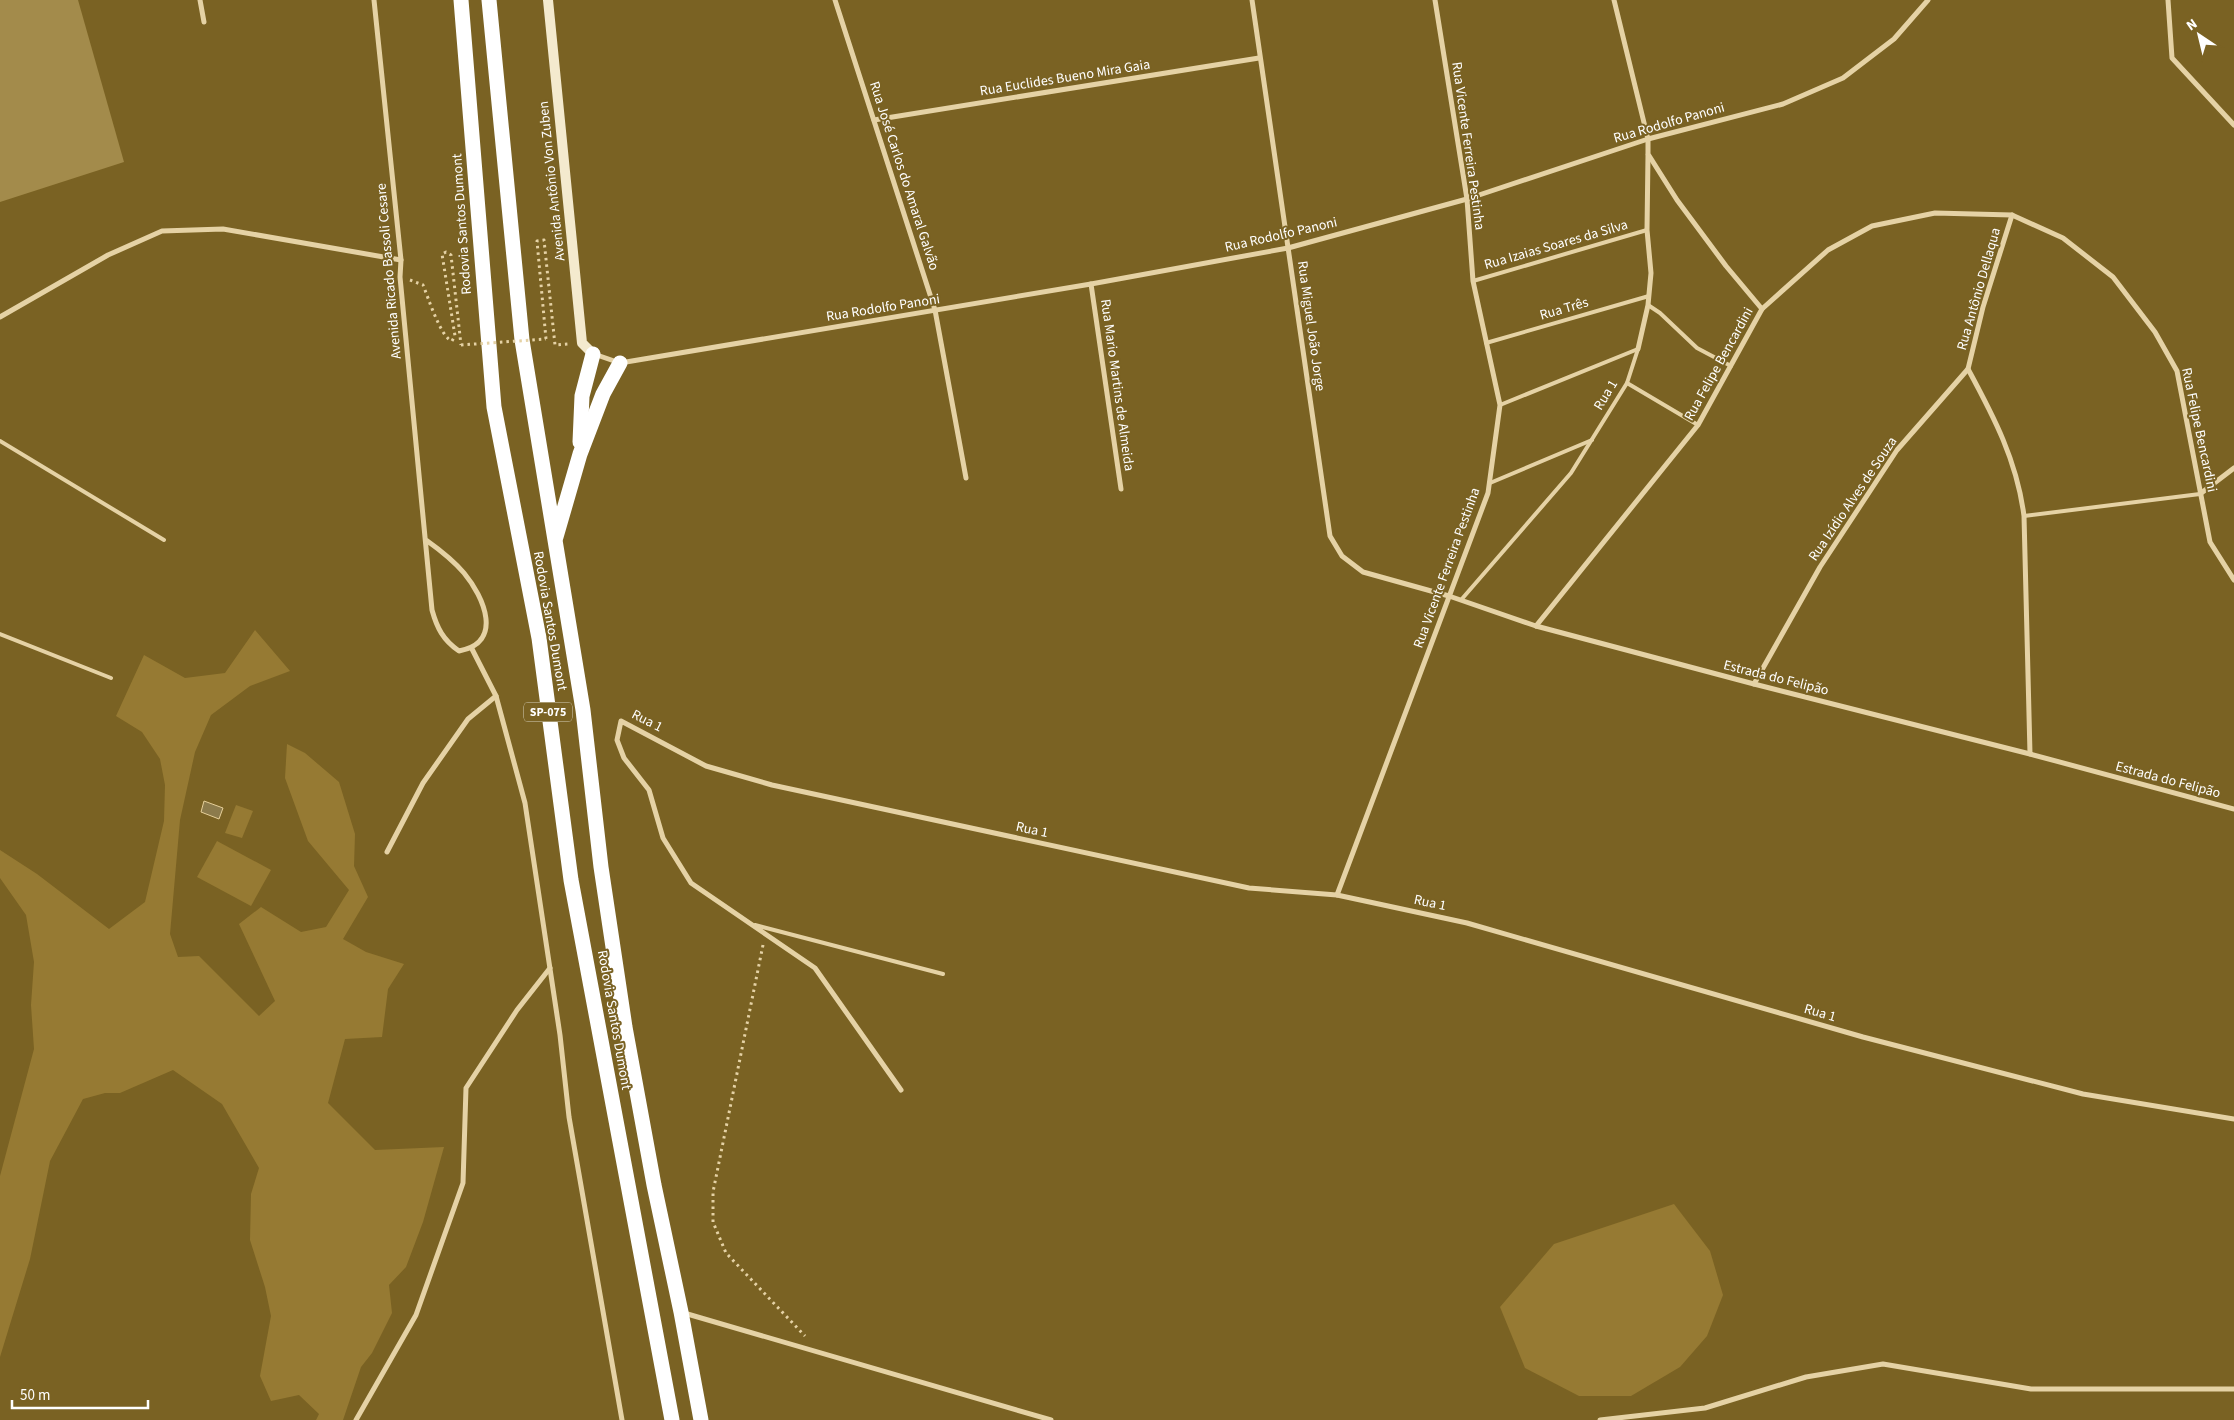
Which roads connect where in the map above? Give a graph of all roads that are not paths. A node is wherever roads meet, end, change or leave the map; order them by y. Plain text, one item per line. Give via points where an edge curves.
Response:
1 (200, 0) edge
2 (374, 0) edge
3 (461, 0) edge
4 (489, 0) edge
5 (548, 0) edge
6 (835, 0) edge
7 (1252, 0) edge
8 (1435, 0) edge
9 (1614, 0) edge
10 (1928, 0) edge
11 (2168, 0) edge
12 (204, 22) dead end
13 (1259, 58) junction
14 (874, 120) junction
15 (2234, 125) edge
16 (1648, 139) junction
17 (1648, 154) junction
18 (1467, 199) junction
19 (2012, 215) junction
20 (1647, 230) junction
21 (1288, 248) junction
22 (401, 260) junction
23 (1473, 281) junction
24 (1091, 284) junction
25 (1649, 296) junction
26 (1648, 305) junction
27 (1762, 309) junction
28 (935, 310) junction
29 (0, 317) edge
30 (1486, 343) junction
31 (1638, 349) junction
32 (593, 354) junction
33 (620, 363) junction
34 (1730, 366) junction
35 (1968, 370) junction
36 (1627, 383) junction
37 (1500, 405) junction
38 (1698, 425) junction
39 (1593, 440) junction
40 (0, 441) edge
41 (580, 454) junction
42 (2234, 468) edge
43 (966, 478) dead end
44 (1490, 484) junction
45 (1121, 489) dead end
46 (2200, 494) junction
47 (2024, 516) junction
48 (1330, 536) joint
49 (164, 540) dead end
50 (426, 540) junction
51 (554, 543) junction
52 (2234, 580) edge
53 (1450, 596) junction
54 (1461, 600) junction
55 (1536, 626) junction
56 (0, 634) edge
57 (472, 649) junction
58 (111, 678) dead end
59 (1754, 684) junction
60 (496, 696) junction
61 (2030, 754) junction
62 (2234, 809) edge
63 (387, 852) dead end
64 (1337, 895) junction
65 (750, 924) junction
66 (550, 968) junction
67 (943, 974) dead end
68 (901, 1090) dead end
69 (2234, 1119) edge
70 (681, 1312) junction
71 (2234, 1389) edge
72 (356, 1420) edge
73 (622, 1420) edge
74 (672, 1420) edge
75 (701, 1420) edge
76 (1052, 1420) edge
77 (1600, 1420) edge

1 - 12 street
2 - 22 street, Avenida Ricado Bassoli Cesare
3 - 74 highway, Rodovia Santos Dumont / SP-075 via 494,407 539,638 571,880
4 - 51 highway, Rodovia Santos Dumont / SP-075 via 522,340
5 - 32 street, Avenida Antônio Von Zuben via 582,343
6 - 14 street, Rua José Carlos do Amaral Galvão
7 - 13 street, Rua Miguel João Jorge
8 - 18 street, Rua Vicente Ferreira Pestinha
9 - 16 street, Rua 1
10 - 16 street, Rua Rodolfo Panoni via 1894,39 1843,78 1783,104
11 - 15 street via 2172,58
13 - 14 street, Rua Euclides Bueno Mira Gaia
13 - 21 street, Rua Miguel João Jorge
14 - 28 street, Rua José Carlos do Amaral Galvão
16 - 17 street, Rua 1
16 - 18 street, Rua Rodolfo Panoni
17 - 20 street, Rua 1
17 - 27 street via 1676,200
18 - 21 street, Rua Rodolfo Panoni
18 - 23 street, Rua Vicente Ferreira Pestinha
19 - 27 street, Rua Felipe Bencardini via 1935,213 1872,226 1828,250
19 - 35 street, Rua Antônio Dellaqua via 1983,307
19 - 46 street, Rua Felipe Bencardini via 2062,238 2113,277 2155,332 2177,370
20 - 23 lane, Rua Izaias Soares da Silva
20 - 25 street, Rua 1 via 1651,273
21 - 24 street, Rua Rodolfo Panoni
21 - 48 street, Rua Miguel João Jorge
22 - 29 street via 222,229 162,231 108,255
22 - 50 street, Avenida Ricado Bassoli Cesare via 400,277
23 - 30 street, Rua Vicente Ferreira Pestinha
24 - 28 street, Rua Rodolfo Panoni
24 - 45 street, Rua Mario Martins de Almeida
25 - 26 street, Rua 1
25 - 30 lane, Rua Três
26 - 31 street, Rua 1
26 - 34 lane via 1697,348
27 - 34 street, Rua Felipe Bencardini
28 - 33 street, Rua Rodolfo Panoni
28 - 43 street, Rua José Carlos do Amaral Galvão
30 - 37 street, Rua Vicente Ferreira Pestinha
31 - 36 lane, Rua 1
31 - 37 lane
32 - 33 street, Rua Rodolfo Panoni
32 - 41 highway via 582,396
33 - 41 highway via 603,394
34 - 38 street, Rua Felipe Bencardini
35 - 47 street via 2002,434 2021,492
35 - 59 street, Rua Izídio Alves de Souza via 1897,450 1820,567
36 - 38 lane
36 - 39 lane, Rua 1
37 - 44 street, Rua Vicente Ferreira Pestinha
38 - 55 street, Rua Felipe Bencardini
39 - 44 lane
39 - 54 lane, Rua 1 via 1571,473
40 - 49 lane
41 - 51 highway
42 - 46 street
44 - 53 street, Rua Vicente Ferreira Pestinha
46 - 47 lane
46 - 52 street, Rua Felipe Bencardini via 2210,542
47 - 61 street
48 - 53 street, Estrada do Felipão via 1342,556 1363,572
50 - 57 street, Avenida Ricado Bassoli Cesare via 432,610 437,629 459,651
50 - 57 street via 446,554 480,597 487,630 481,642
51 - 70 highway, Rodovia Santos Dumont / SP-075 via 583,710 601,867 625,1027
53 - 54 street, Estrada do Felipão
53 - 64 street, Rua Vicente Ferreira Pestinha
54 - 55 street, Estrada do Felipão
55 - 59 street, Estrada do Felipão
56 - 58 lane
57 - 60 street
59 - 61 street, Estrada do Felipão
60 - 63 street via 468,719 423,783
60 - 66 street via 525,804
61 - 62 street, Estrada do Felipão
64 - 65 street, Rua 1 via 1249,888 772,785 706,766 622,720 617,740 624,758 649,790 663,838 677,861 692,883
64 - 69 street, Rua 1 via 1467,923 1863,1037 2073,1092
65 - 67 lane
65 - 68 street via 815,968
66 - 72 street via 517,1010 466,1088 463,1183 416,1315
66 - 73 street via 569,1116
70 - 75 highway, Rodovia Santos Dumont / SP-075
70 - 76 street
71 - 77 street via 2031,1389 1883,1364 1806,1377 1705,1408

